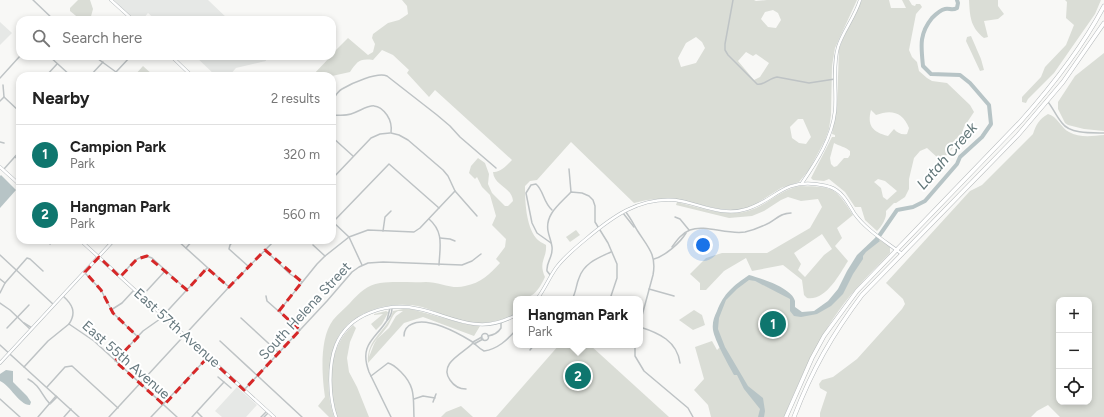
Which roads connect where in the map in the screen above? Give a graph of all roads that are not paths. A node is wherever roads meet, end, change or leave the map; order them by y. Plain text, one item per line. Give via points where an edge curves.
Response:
1 (33, 0) edge
2 (112, 0) edge
3 (733, 0) edge
4 (860, 0) edge
5 (1104, 6) edge
6 (50, 16) edge
7 (129, 16) edge
8 (1104, 23) edge
9 (16, 60) edge
10 (53, 60) edge
11 (100, 60) edge
12 (127, 60) edge
13 (175, 60) edge
14 (103, 62) junction
15 (57, 64) junction
16 (50, 72) edge
17 (66, 72) edge
18 (94, 72) edge
19 (116, 72) edge
20 (116, 72) edge
21 (188, 72) edge
22 (0, 78) edge
23 (836, 79) junction
24 (3, 85) dead end
25 (336, 96) edge
26 (4, 97) junction
27 (0, 102) edge
28 (1048, 102) junction
29 (16, 108) edge
30 (336, 115) edge
31 (391, 133) junction
32 (1104, 133) edge
33 (336, 141) edge
34 (0, 142) edge
35 (4, 142) dead end
36 (353, 156) junction
37 (15, 157) edge
38 (0, 167) edge
39 (496, 168) dead end
40 (569, 169) dead end
41 (3, 170) junction
42 (336, 175) edge
43 (16, 181) edge
44 (802, 183) junction
45 (455, 192) junction
46 (571, 192) junction
47 (439, 208) junction
48 (552, 210) junction
49 (391, 211) dead end
50 (623, 211) junction
51 (791, 213) dead end
52 (477, 216) dead end
53 (675, 217) dead end
54 (336, 219) edge
55 (429, 219) junction
56 (336, 225) edge
57 (599, 228) junction
58 (689, 230) junction
59 (384, 231) junction
60 (349, 237) junction
61 (440, 238) junction
62 (454, 241) dead end
63 (551, 243) junction
64 (84, 244) edge
65 (110, 244) edge
66 (182, 244) edge
67 (190, 244) edge
68 (231, 244) edge
69 (271, 244) edge
70 (313, 245) dead end
71 (186, 248) junction
72 (265, 250) junction
73 (897, 250) junction
74 (612, 252) junction
75 (481, 254) dead end
76 (902, 254) junction
77 (0, 255) edge
78 (325, 256) junction
79 (99, 257) junction
80 (654, 259) junction
81 (439, 264) junction
82 (362, 265) junction
83 (249, 267) junction
84 (207, 268) junction
85 (166, 270) junction
86 (17, 271) junction
87 (43, 271) dead end
88 (85, 272) junction
89 (551, 276) junction
90 (120, 277) junction
91 (0, 279) edge
92 (302, 282) junction
93 (5, 283) junction
94 (229, 287) junction
95 (649, 289) junction
96 (134, 290) junction
97 (187, 290) junction
98 (0, 293) edge
99 (63, 296) junction
100 (142, 296) junction
101 (266, 296) dead end
102 (539, 296) edge
103 (573, 296) edge
104 (611, 296) edge
105 (674, 296) dead end
106 (0, 304) edge
107 (29, 305) dead end
108 (54, 305) junction
109 (391, 308) junction
110 (111, 310) junction
111 (279, 311) junction
112 (643, 312) edge
113 (163, 316) junction
114 (18, 317) junction
115 (513, 317) edge
116 (241, 318) dead end
117 (501, 323) junction
118 (69, 324) junction
119 (7, 328) dead end
120 (643, 328) edge
121 (32, 329) junction
122 (300, 330) junction
123 (513, 333) edge
124 (185, 336) junction
125 (404, 336) dead end
126 (488, 336) junction
127 (138, 337) junction
128 (482, 338) junction
129 (220, 341) dead end
130 (473, 343) junction
131 (0, 345) edge
132 (635, 348) edge
133 (9, 353) junction
134 (279, 353) junction
135 (208, 357) junction
136 (115, 361) junction
137 (0, 363) edge
138 (680, 363) dead end
139 (24, 366) junction
140 (218, 376) dead end
141 (257, 376) junction
142 (370, 376) junction
143 (28, 379) dead end
144 (224, 382) junction
145 (140, 383) junction
146 (47, 388) junction
147 (231, 388) dead end
148 (466, 388) dead end
149 (244, 390) junction
150 (436, 394) dead end
151 (57, 397) junction
152 (435, 398) junction
153 (0, 399) edge
154 (414, 399) junction
155 (433, 402) dead end
156 (50, 404) junction
157 (164, 405) junction
158 (118, 408) junction
159 (71, 409) junction
160 (268, 411) junction
161 (197, 412) junction
162 (20, 417) edge
163 (38, 417) edge
164 (64, 417) edge
165 (79, 417) edge
166 (109, 417) edge
167 (151, 417) edge
168 (176, 417) edge
169 (192, 417) edge
170 (202, 417) edge
171 (263, 417) edge
172 (274, 417) edge
173 (302, 417) edge
174 (336, 417) edge
175 (391, 417) edge
176 (414, 417) edge
177 (693, 417) edge
178 (786, 417) edge
179 (794, 417) edge

1 - 6 street
2 - 7 main road
3 - 23 street via 726,50 757,84 762,85 776,77 809,83
4 - 23 main road via 838,48
5 - 73 highway via 1041,98 1008,136
8 - 28 highway
9 - 22 street
10 - 15 street
11 - 14 street
12 - 19 street
13 - 21 main road
14 - 18 street
14 - 20 street
15 - 16 street
15 - 17 street
23 - 44 main road via 835,110 829,135
24 - 26 street
25 - 39 street via 342,88 383,74 437,115
26 - 27 street
26 - 29 street
28 - 32 street via 1068,128
28 - 76 highway
30 - 31 street via 345,115 376,105 390,120
31 - 36 street via 374,136
31 - 45 street via 408,140 443,170
33 - 36 street
34 - 35 street
36 - 42 street
37 - 41 street
38 - 41 main road
40 - 46 street
41 - 43 main road
44 - 50 main road via 788,187 755,207 741,211 725,211 661,200
44 - 73 main road via 824,185 839,192 860,220
45 - 47 street
45 - 52 street
46 - 48 street
46 - 57 street via 582,193 593,200 595,222
47 - 54 street via 389,164
47 - 55 street
48 - 63 street via 547,224
48 - 63 street via 544,199 540,187 536,184 531,185 526,193 532,223 537,233
49 - 59 street via 385,218
50 - 57 main road
50 - 80 street via 650,249
51 - 58 street via 784,213 757,229 744,232 730,233 698,228
53 - 58 street
55 - 59 street via 412,233
55 - 61 street via 436,226
56 - 60 street
57 - 74 street
57 - 89 main road via 566,256
58 - 80 street via 661,257
59 - 60 street via 365,230
60 - 78 street
60 - 82 street
61 - 62 street
61 - 81 street
63 - 89 street via 552,250 546,265
64 - 79 main road, East 57th Avenue
65 - 79 main road
66 - 71 street
67 - 71 street
68 - 83 street via 230,250
69 - 72 street
70 - 78 street
71 - 84 street
72 - 83 street
72 - 92 street
73 - 76 main road
73 - 178 highway via 857,291 824,336
74 - 103 street via 583,268
74 - 104 street via 617,264 617,278
75 - 81 street, South Helena Street via 468,263
76 - 179 highway via 844,319 813,371
77 - 86 street
78 - 92 street
79 - 88 main road
79 - 90 main road, East 57th Avenue
80 - 95 street via 655,267
81 - 82 street, South Helena Street via 383,262
82 - 122 street, South Helena Street via 352,272
83 - 94 street
84 - 94 street
84 - 97 street
85 - 90 street via 152,258 144,256 137,259
85 - 97 street
85 - 100 street
86 - 87 street via 28,258
86 - 93 street
86 - 108 street
88 - 99 main road
88 - 110 street via 99,287
89 - 102 main road
90 - 96 main road, East 57th Avenue
91 - 93 street
92 - 111 street
93 - 98 street
94 - 124 street
95 - 105 street
95 - 112 street
96 - 100 main road, East 57th Avenue
96 - 110 street
97 - 113 street
99 - 108 main road
99 - 118 street, East 55th Avenue via 73,308
100 - 113 main road, East 57th Avenue
101 - 111 street
106 - 114 street
107 - 114 street
108 - 121 main road
109 - 117 main road via 414,308 467,323
109 - 142 street via 383,327 371,339 367,348 366,364
109 - 174 main road via 372,311 357,319 337,342 332,358 331,387
110 - 127 street
111 - 122 street
113 - 124 main road, East 57th Avenue
113 - 127 street
114 - 119 street
114 - 121 street
115 - 117 main road
116 - 134 street
117 - 126 street via 499,332
118 - 136 street, East 55th Avenue via 90,338
118 - 139 street
120 - 138 street via 655,332 672,344
121 - 133 main road
122 - 134 street, South Helena Street
123 - 130 street via 504,343 484,351
124 - 135 main road, East 57th Avenue
124 - 145 street
125 - 130 street via 404,331 410,325 423,321
126 - 128 street via 484,334
126 - 128 street via 487,340
127 - 136 street
128 - 130 street
129 - 141 street
130 - 148 street via 450,361 446,372 451,382 460,388
131 - 133 street
132 - 177 street via 635,356 644,371 688,408
133 - 137 main road
133 - 139 street
134 - 141 street, South Helena Street
135 - 149 main road, East 57th Avenue
135 - 157 street
136 - 145 street, East 55th Avenue
139 - 146 street
140 - 144 street
141 - 149 street, South Helena Street
141 - 173 street
142 - 154 street via 390,363 410,382
142 - 175 street
143 - 156 street via 41,389
144 - 147 street
144 - 161 street
145 - 157 street, East 55th Avenue
145 - 158 street
146 - 151 street
146 - 158 street via 69,366
149 - 160 main road, East 57th Avenue
150 - 152 street
151 - 156 street
151 - 159 street
152 - 154 street via 423,396
152 - 155 street
153 - 162 street
154 - 176 street
156 - 163 street
157 - 167 street
157 - 168 street, East 55th Avenue
158 - 166 street
159 - 164 street
159 - 165 street
160 - 171 street
160 - 172 main road, East 57th Avenue
161 - 169 street
161 - 170 street

